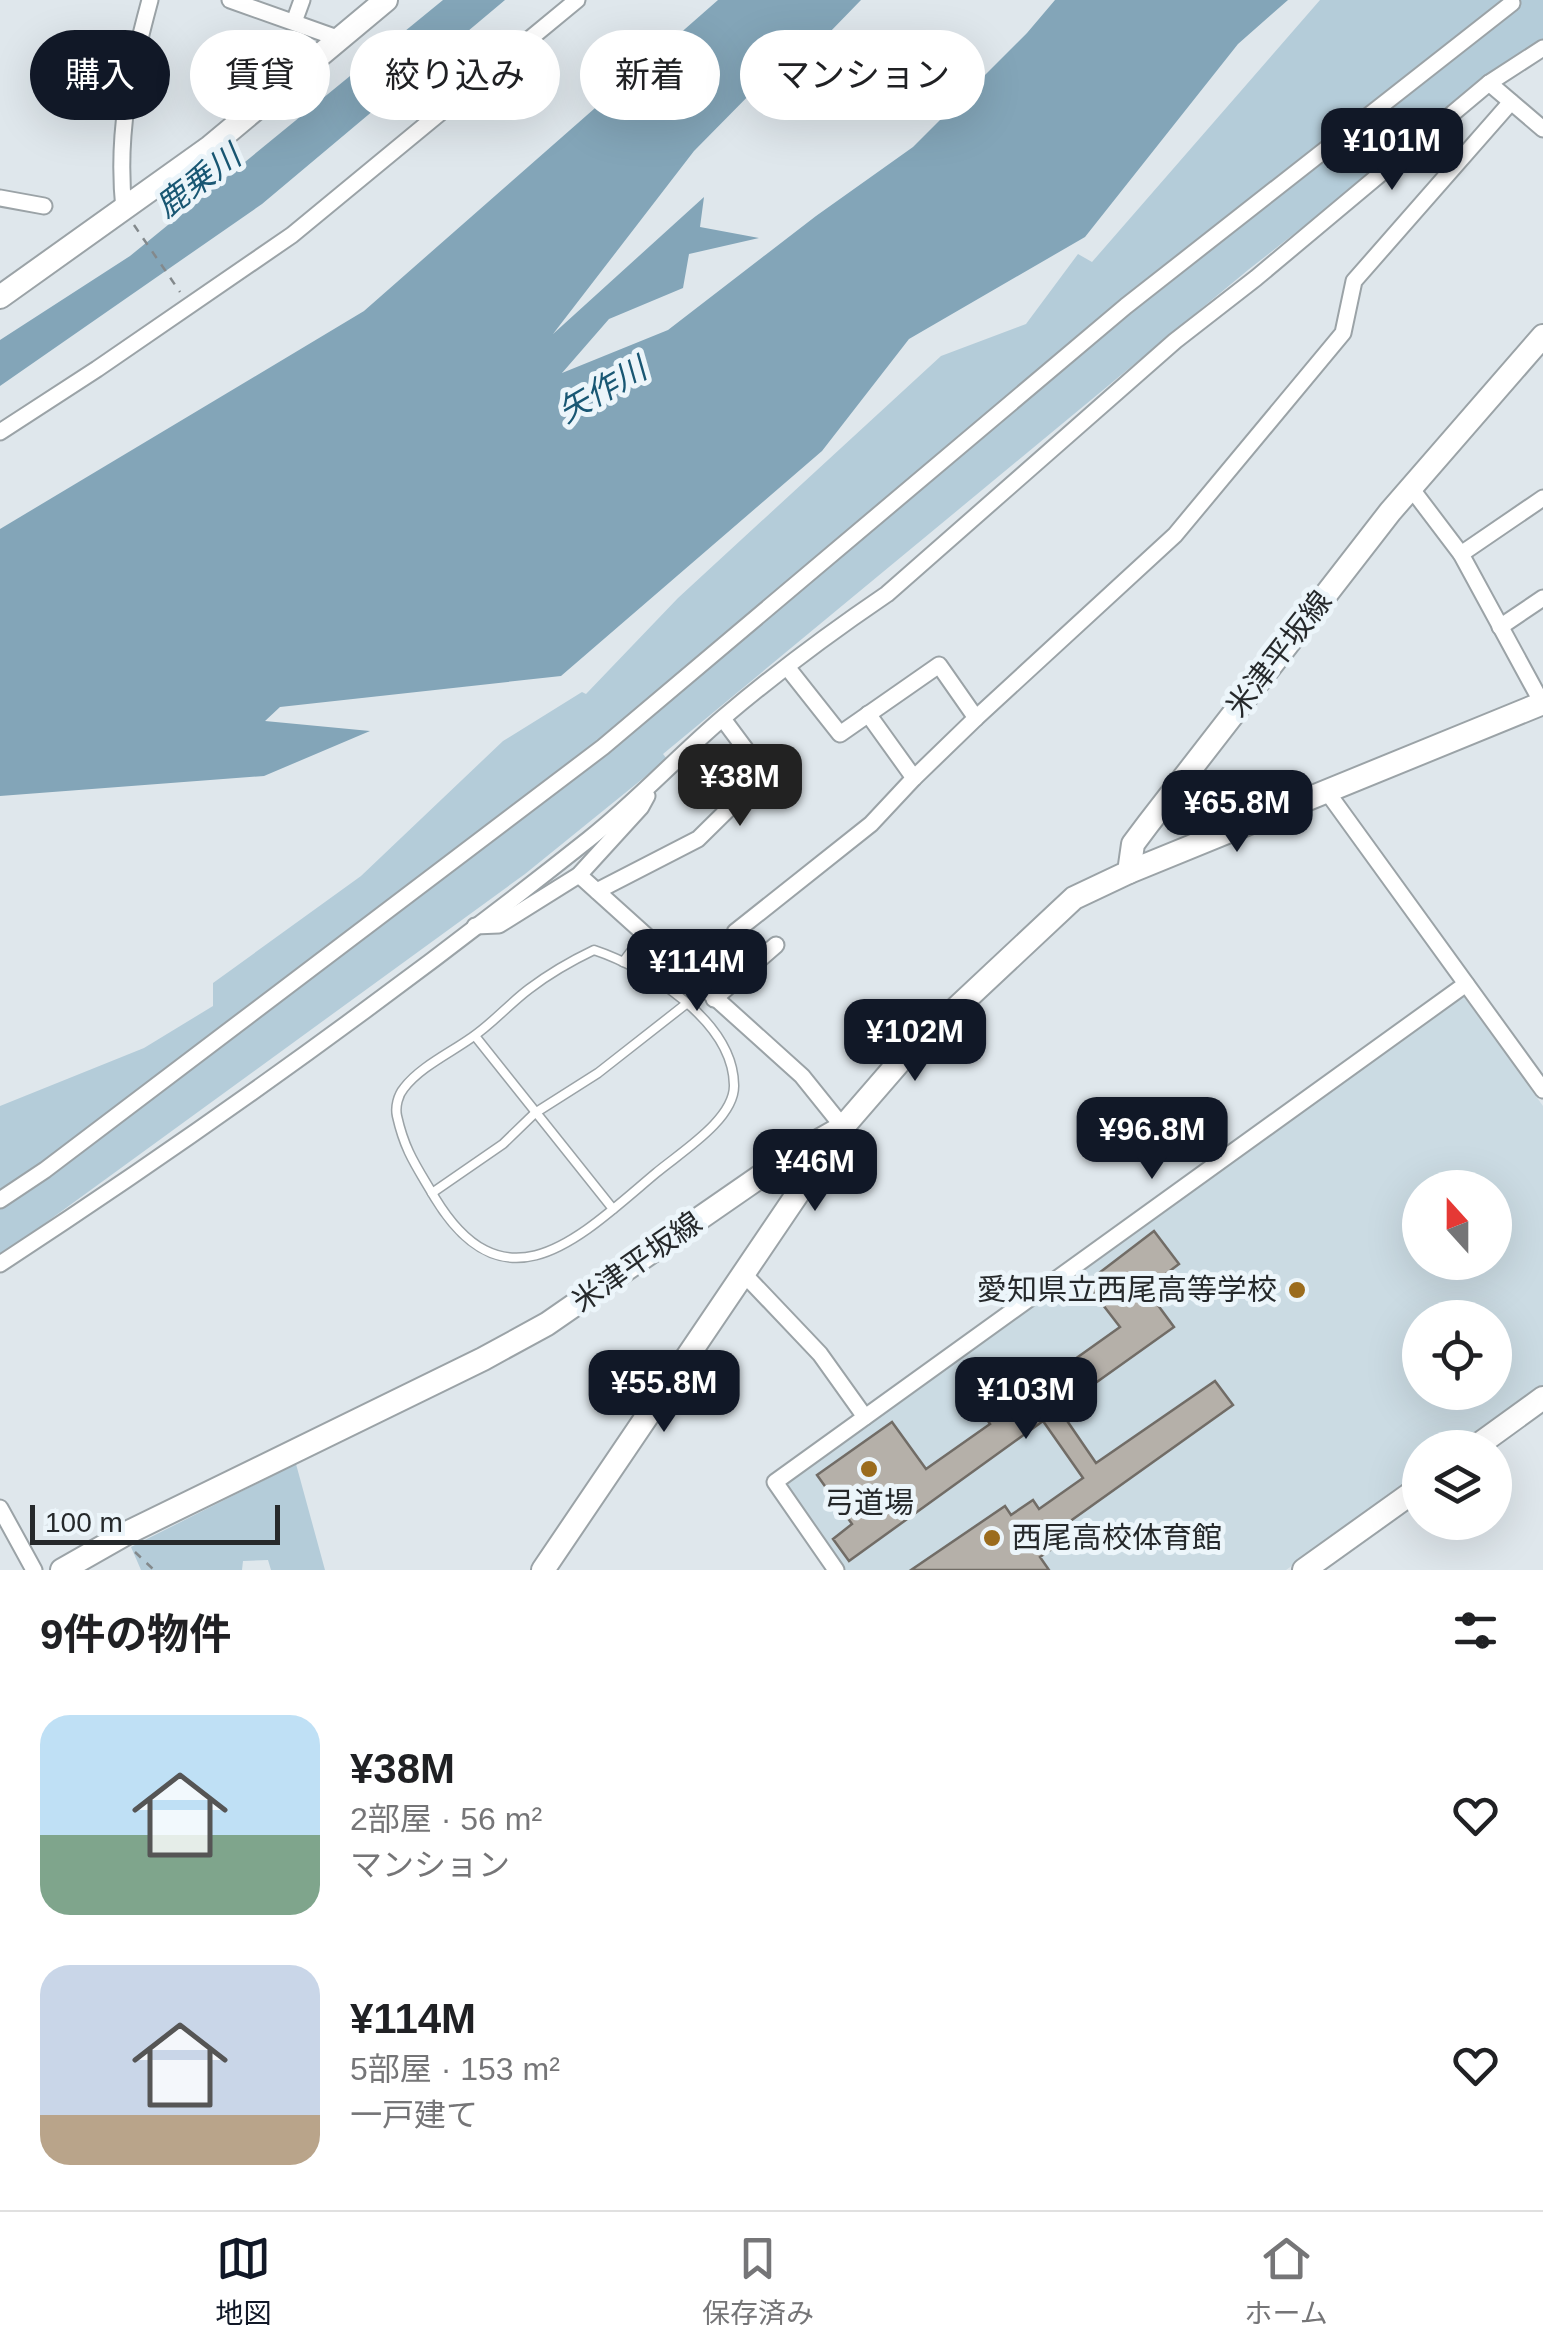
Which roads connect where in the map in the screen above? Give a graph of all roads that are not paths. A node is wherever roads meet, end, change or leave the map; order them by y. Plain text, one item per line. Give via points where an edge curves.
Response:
1 (150, 0) edge
2 (230, 0) edge
3 (302, 0) edge
4 (386, 0) edge
5 (577, 0) edge
6 (1512, 2) dead end
7 (294, 22) junction
8 (340, 39) junction
9 (1543, 48) edge
10 (1490, 83) junction
11 (1511, 102) junction
12 (1543, 130) edge
13 (0, 198) edge
14 (44, 206) dead end
15 (129, 217) junction
16 (0, 297) edge
17 (1543, 336) edge
18 (0, 432) edge
19 (1410, 488) junction
20 (1543, 498) edge
21 (1461, 554) junction
22 (1543, 598) edge
23 (1500, 627) junction
24 (787, 667) junction
25 (1542, 703) edge
26 (868, 714) junction
27 (723, 718) junction
28 (976, 718) junction
29 (914, 778) junction
30 (654, 784) junction
31 (1325, 790) junction
32 (1129, 872) junction
33 (579, 875) junction
34 (597, 891) junction
35 (475, 926) junction
36 (735, 932) dead end
37 (644, 934) junction
38 (776, 945) dead end
39 (623, 962) junction
40 (1466, 984) junction
41 (714, 998) junction
42 (686, 1004) junction
43 (475, 1036) junction
44 (1536, 1066) edge
45 (1543, 1090) edge
46 (535, 1113) junction
47 (843, 1126) junction
48 (432, 1192) junction
49 (0, 1200) edge
50 (614, 1208) junction
51 (0, 1264) edge
52 (742, 1272) junction
53 (1543, 1398) edge
54 (865, 1417) junction
55 (1499, 1430) edge
56 (1402, 1501) edge
57 (0, 1508) edge
58 (1321, 1566) edge
59 (34, 1570) edge
60 (62, 1570) edge
61 (543, 1570) edge
62 (836, 1570) edge

1 - 15 street via 122,119 120,177
2 - 7 street
3 - 7 street
4 - 8 main road
5 - 18 street via 292,234
6 - 49 street via 1126,306 603,747
7 - 8 street
8 - 15 main road
9 - 10 street
10 - 11 street
10 - 24 street via 1175,341 887,594
11 - 12 street
11 - 28 street via 1354,281 1343,333 1175,535
13 - 14 street
15 - 16 main road
17 - 19 main road, 米津平坂線
19 - 21 street
19 - 32 main road, 米津平坂線 via 1133,844
20 - 21 street
21 - 23 street
22 - 23 street
23 - 25 street
24 - 26 street via 840,734
24 - 27 street
25 - 31 main road
26 - 28 street via 939,665
26 - 29 street
27 - 30 street
27 - 34 street via 764,774 698,838
28 - 29 street
29 - 36 street via 871,824
30 - 33 street
30 - 35 street
31 - 32 main road
31 - 40 street
32 - 47 main road, 米津平坂線 via 1074,898 911,1050
33 - 34 street
33 - 35 street via 500,926
34 - 37 street
35 - 51 street via 189,1138
37 - 39 lane
37 - 41 street
38 - 41 street
39 - 42 lane
39 - 43 lane via 594,950 578,957
40 - 44 street
40 - 54 street
41 - 47 street via 802,1076
42 - 46 lane
42 - 50 lane via 703,1014 728,1052 734,1086 728,1109
43 - 46 lane
43 - 48 lane via 402,1089 395,1110 406,1154
44 - 45 street
46 - 48 lane via 503,1144
46 - 50 lane
47 - 52 main road
47 - 60 main road, 米津平坂線 via 547,1324
48 - 50 lane via 451,1224 474,1246 497,1255 534,1257 559,1248
52 - 54 street via 820,1354
52 - 61 main road
53 - 55 main road
54 - 62 street via 774,1482
56 - 58 main road
57 - 59 street

